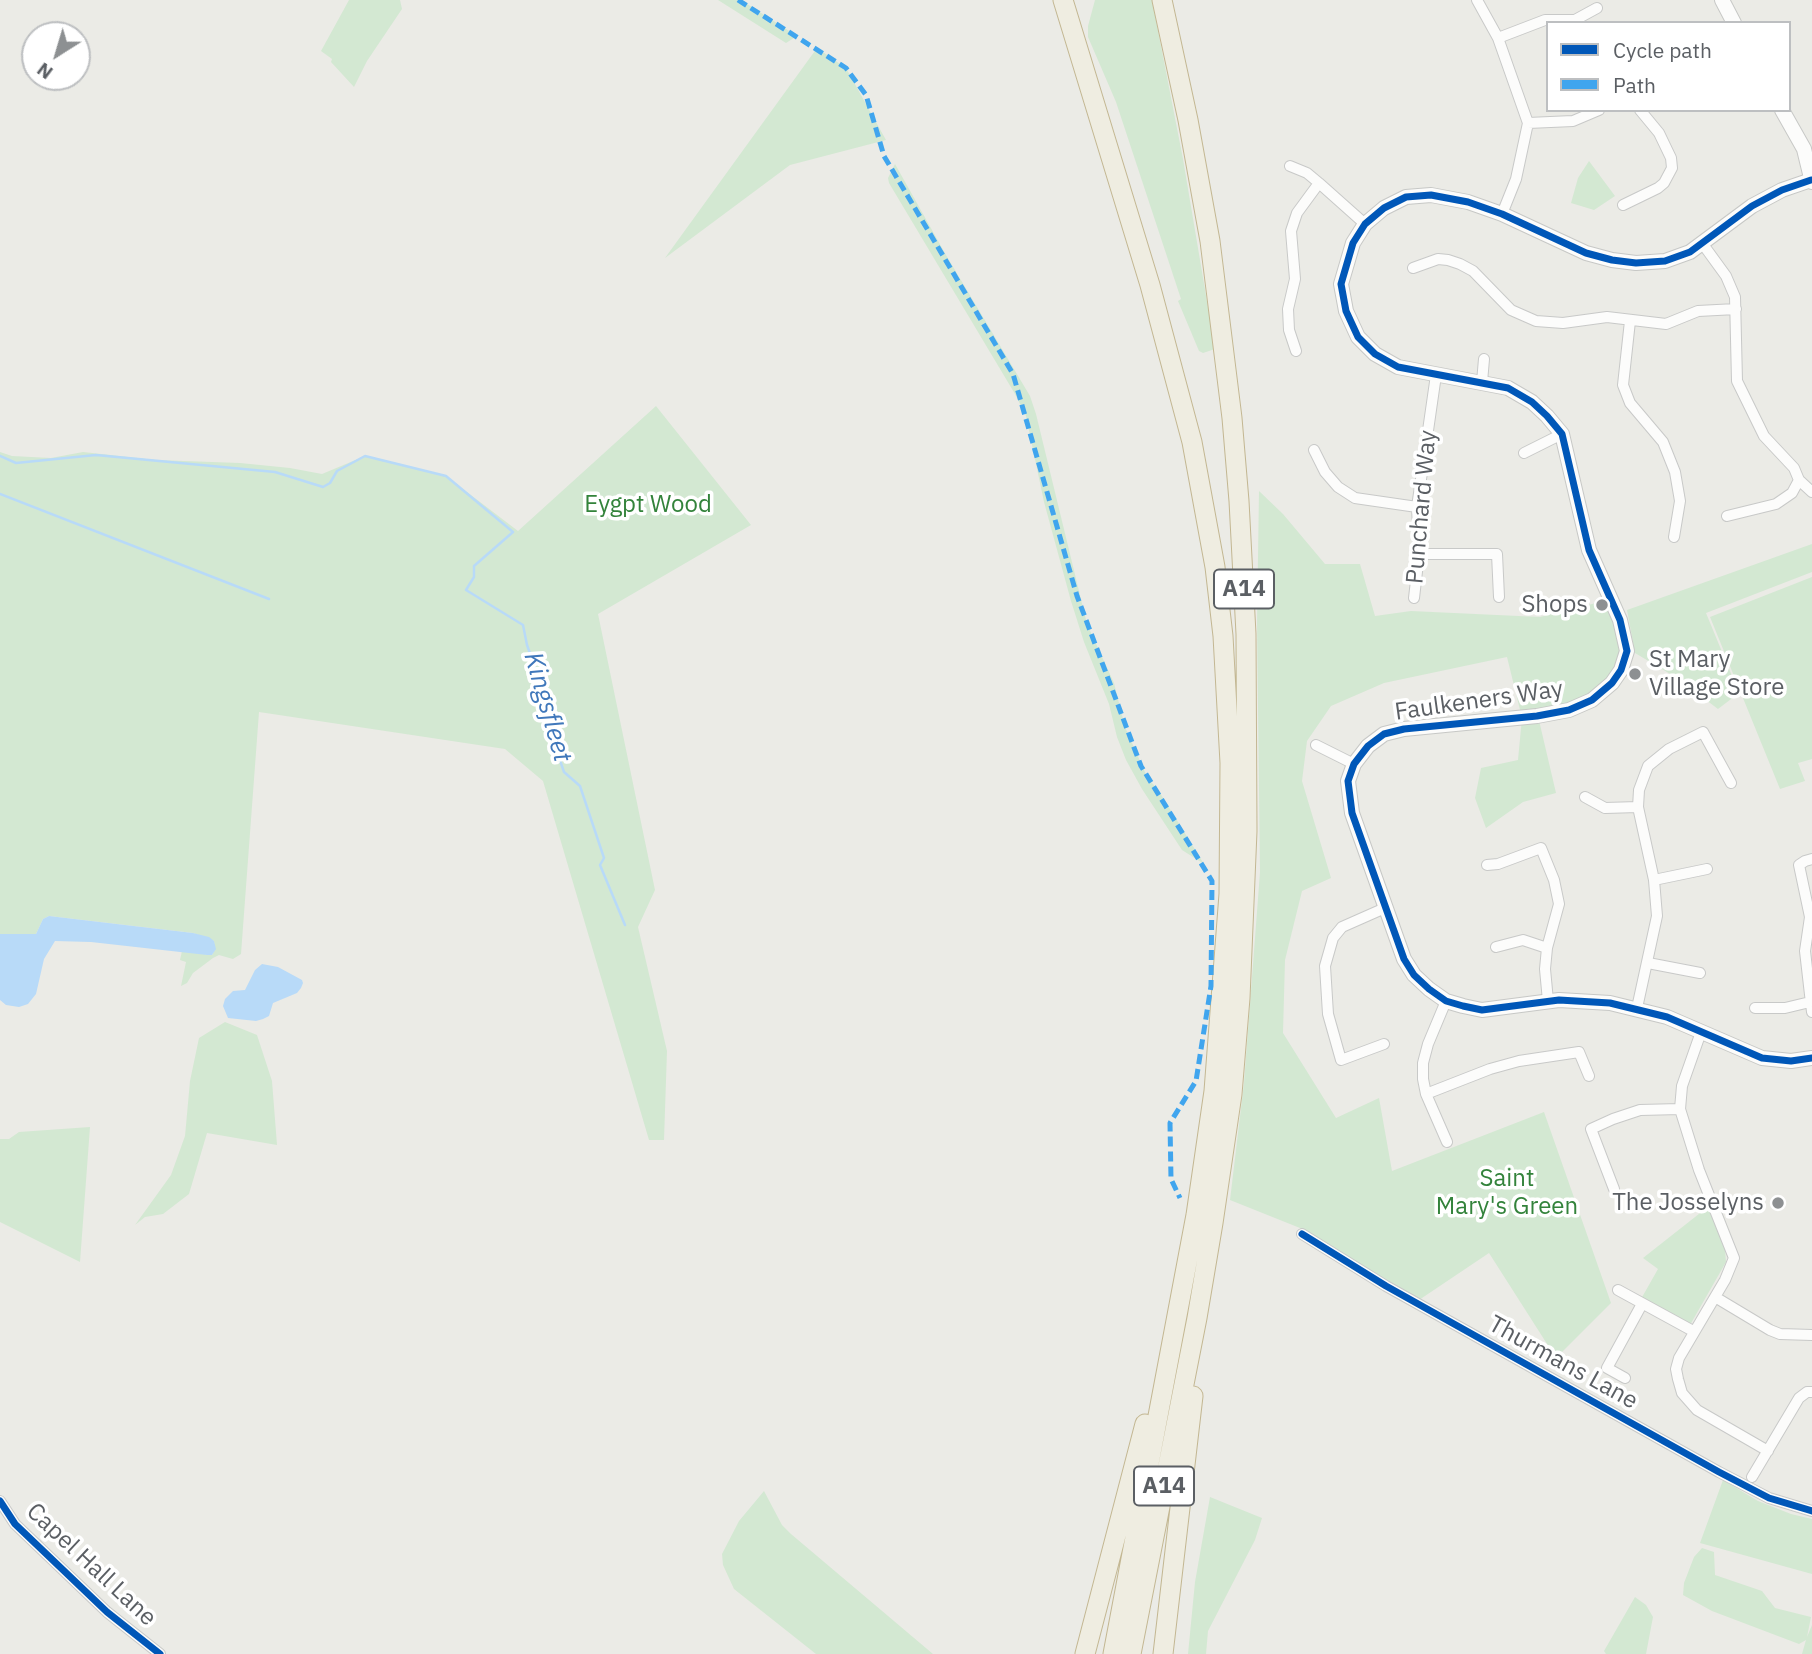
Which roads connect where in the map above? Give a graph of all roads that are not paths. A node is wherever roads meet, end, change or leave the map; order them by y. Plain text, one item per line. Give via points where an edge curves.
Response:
1 (1063, 0) edge
2 (1162, 0) edge
3 (1478, 0) edge
4 (1722, 0) edge
5 (1597, 8) dead end
6 (1733, 21) edge
7 (1499, 38) junction
8 (1595, 112) edge
9 (1642, 112) edge
10 (1783, 112) edge
11 (1528, 123) junction
12 (1290, 166) dead end
13 (1811, 181) edge
14 (1319, 183) junction
15 (1623, 205) dead end
16 (1502, 215) junction
17 (1365, 224) junction
18 (1702, 243) junction
19 (1413, 268) dead end
20 (1736, 309) junction
21 (1630, 321) junction
22 (1296, 351) dead end
23 (1484, 359) dead end
24 (1436, 375) junction
25 (1482, 382) junction
26 (1562, 435) junction
27 (1314, 450) dead end
28 (1524, 453) dead end
29 (1799, 480) junction
30 (1812, 492) edge
31 (1417, 506) junction
32 (1727, 516) dead end
33 (1674, 537) dead end
34 (1419, 554) junction
35 (1499, 597) dead end
36 (1414, 598) dead end
37 (1316, 745) dead end
38 (1354, 764) junction
39 (1731, 783) dead end
40 (1585, 797) dead end
41 (1638, 807) junction
42 (1812, 859) edge
43 (1487, 866) dead end
44 (1707, 869) dead end
45 (1654, 880) junction
46 (1385, 908) junction
47 (1496, 947) dead end
48 (1547, 948) junction
49 (1648, 963) junction
50 (1700, 973) dead end
51 (1446, 1001) junction
52 (1548, 1001) junction
53 (1811, 1007) edge
54 (1637, 1008) junction
55 (1755, 1008) dead end
56 (1701, 1032) junction
57 (1384, 1044) dead end
58 (1812, 1058) edge
59 (1590, 1076) dead end
60 (1426, 1094) junction
61 (1680, 1110) junction
62 (1447, 1142) dead end
63 (1210, 1181) junction
64 (1614, 1189) dead end
65 (1205, 1219) junction
66 (1302, 1234) dead end
67 (1618, 1290) dead end
68 (1715, 1297) junction
69 (1642, 1304) junction
70 (1197, 1318) junction
71 (1693, 1331) junction
72 (1812, 1335) edge
73 (1167, 1364) junction
74 (1625, 1378) dead end
75 (1812, 1392) edge
76 (1768, 1451) junction
77 (1752, 1477) dead end
78 (0, 1501) edge
79 (1812, 1511) edge
80 (160, 1654) edge
81 (1085, 1654) edge
82 (1113, 1654) edge
83 (1131, 1654) edge
84 (1163, 1654) edge

1 - 63 highway, A14 via 1183,404 1219,594 1228,707 1229,894
2 - 63 highway, A14 via 1210,242 1241,524 1247,692 1246,894 1231,1094
3 - 7 street
4 - 6 street
5 - 7 street via 1574,20 1545,20
7 - 11 street
8 - 11 street via 1573,121
9 - 15 street via 1659,133 1672,168 1658,188
10 - 13 street via 1804,149
11 - 16 street via 1516,179
12 - 14 street
13 - 18 street, Faulkeners Way via 1752,206
14 - 17 street
14 - 22 street via 1297,213 1291,231 1295,279 1288,309
16 - 17 street, Faulkeners Way via 1431,195 1406,197
16 - 18 street, Faulkeners Way via 1612,260 1665,261
17 - 24 street, Faulkeners Way via 1353,243 1341,284 1350,320 1358,337 1375,354 1398,367
18 - 20 street via 1732,287
19 - 21 street via 1438,259 1460,264 1473,271 1511,310 1536,321 1563,323 1607,317
20 - 21 street via 1698,311 1666,324
20 - 29 street via 1737,381 1764,436 1794,468
21 - 33 street via 1623,385 1630,403 1663,442 1675,472 1680,501
23 - 25 street
24 - 25 street, Faulkeners Way
24 - 31 street, Punchard Way
25 - 26 street, Faulkeners Way via 1508,388 1532,402
26 - 28 street
26 - 38 street, Faulkeners Way via 1589,550 1626,639 1621,670 1603,692 1569,710 1384,734
27 - 31 street via 1325,472 1355,498
29 - 30 street
29 - 32 street via 1793,493 1776,504
31 - 34 street, Punchard Way
34 - 35 street via 1497,554
34 - 36 street, Punchard Way
37 - 38 street
38 - 46 street via 1348,781 1352,813
39 - 41 street via 1703,732 1648,766
40 - 41 street via 1605,808
41 - 45 street
42 - 53 street via 1799,865 1810,917 1805,951
43 - 48 street via 1541,848 1559,904
44 - 45 street
45 - 49 street via 1657,916
46 - 51 street via 1404,959 1429,989
46 - 57 street via 1342,927 1333,938 1325,966 1328,1014 1341,1060
47 - 48 street via 1522,940
48 - 52 street
49 - 50 street
49 - 54 street
51 - 52 street via 1482,1010
51 - 60 street via 1423,1063
52 - 54 street via 1586,1000
53 - 55 street
54 - 56 street
56 - 58 street via 1762,1058
56 - 61 street via 1682,1086
59 - 60 street via 1579,1052 1519,1060
60 - 62 street
61 - 64 street via 1640,1110 1591,1129
61 - 68 street via 1734,1258
63 - 65 highway, A14
65 - 70 highway, A14
65 - 73 highway, A14
66 - 79 street, Thurmans Lane via 1389,1288 1718,1472 1769,1498
67 - 69 street
68 - 71 street
68 - 72 street via 1780,1334
69 - 71 street
69 - 74 street via 1607,1368
70 - 83 highway, A14
70 - 84 highway, A14 via 1198,1355
71 - 76 street via 1676,1368 1682,1393 1697,1410
73 - 81 highway, A14 via 1151,1402
73 - 82 highway, A14
75 - 76 street via 1799,1398
76 - 77 street
78 - 80 street, Capel Hall Lane via 15,1524 89,1595

